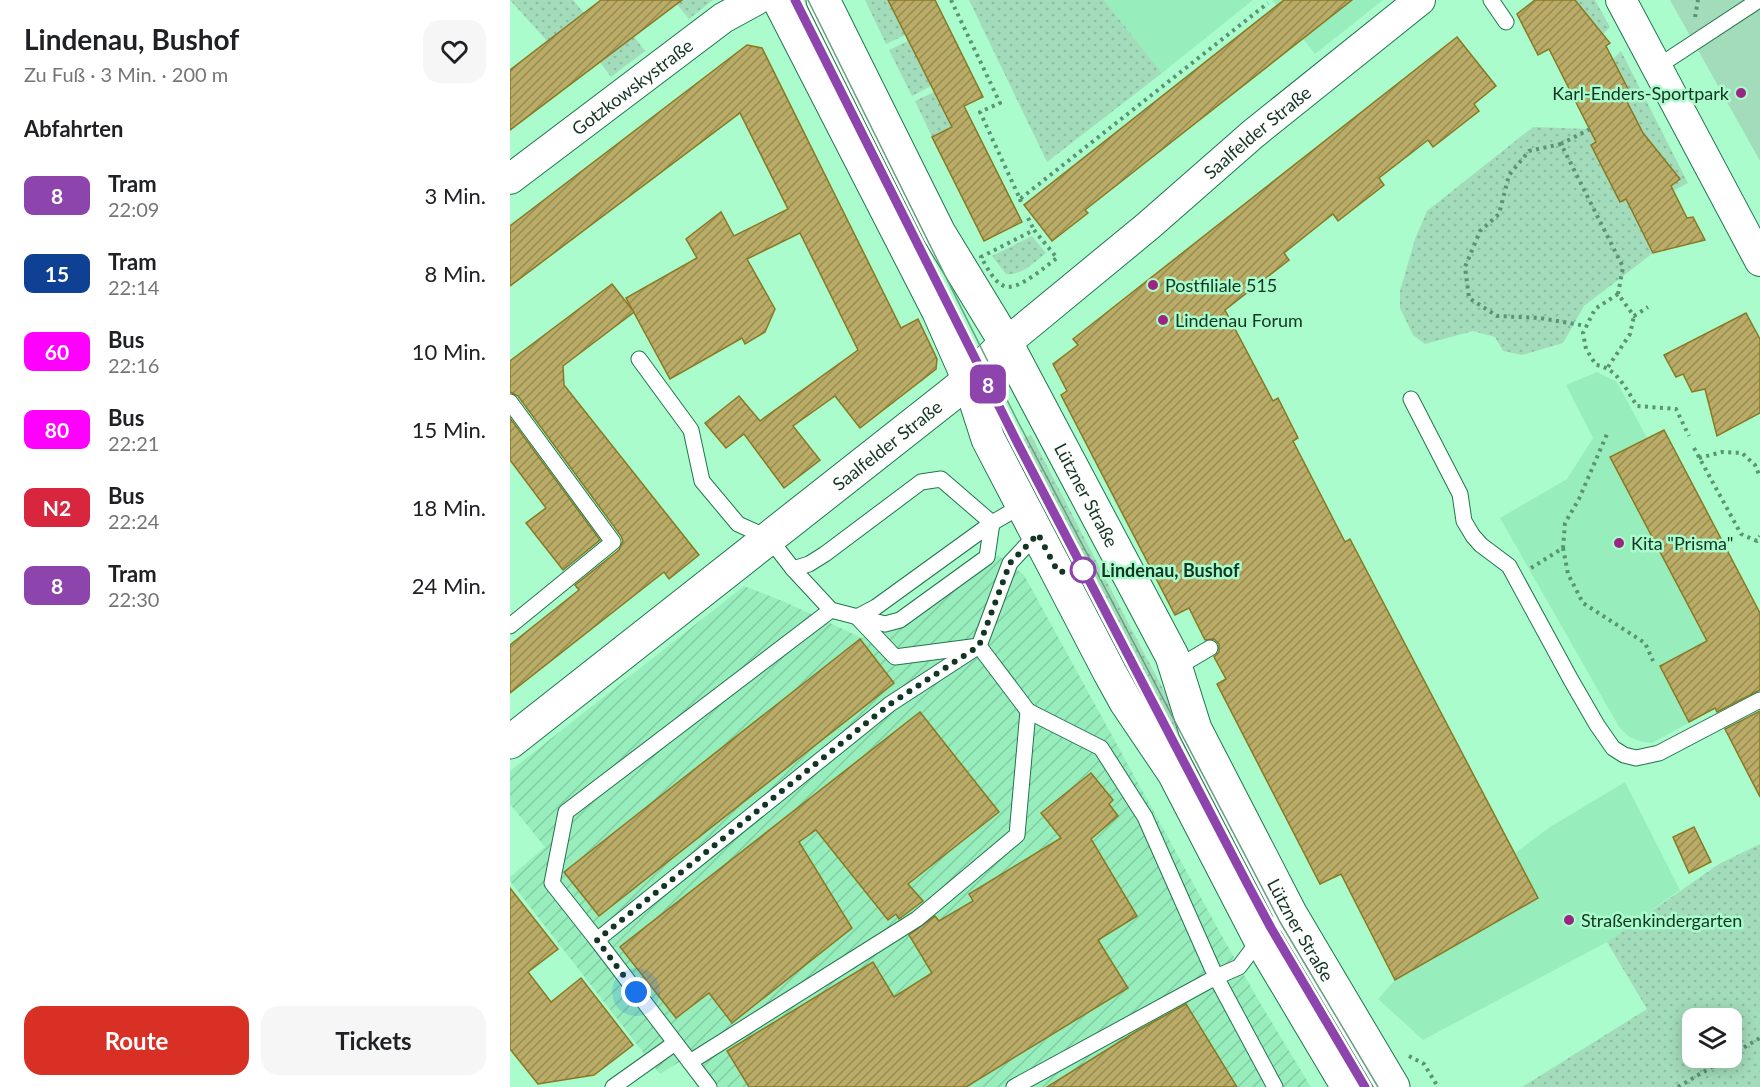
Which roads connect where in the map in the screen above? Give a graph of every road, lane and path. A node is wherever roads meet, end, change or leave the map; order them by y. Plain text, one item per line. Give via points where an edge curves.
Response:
1 (756, 0) edge
2 (779, 0) edge
3 (823, 0) edge
4 (951, 0) edge
5 (1420, 0) edge
6 (1491, 0) edge
7 (1621, 0) edge
8 (1759, 0) edge
9 (1268, 3) dead end
10 (1506, 22) dead end
11 (1657, 67) junction
12 (1590, 129) dead end
13 (1561, 144) junction
14 (510, 179) edge
15 (1020, 198) junction
16 (1022, 206) dead end
17 (1028, 218) dead end
18 (1034, 230) junction
19 (1760, 261) edge
20 (1618, 294) junction
21 (1648, 307) dead end
22 (1634, 316) junction
23 (1586, 326) junction
24 (1006, 343) junction
25 (639, 359) dead end
26 (1608, 367) junction
27 (969, 380) junction
28 (1411, 399) dead end
29 (510, 402) edge
30 (1607, 434) dead end
31 (1689, 436) dead end
32 (1694, 448) dead end
33 (1699, 458) junction
34 (1760, 477) edge
35 (1023, 505) junction
36 (992, 524) junction
37 (1038, 534) junction
38 (1760, 536) edge
39 (769, 538) junction
40 (1563, 548) junction
41 (793, 569) junction
42 (1516, 578) junction
43 (831, 610) junction
44 (857, 617) junction
45 (510, 626) edge
46 (979, 646) junction
47 (1210, 648) dead end
48 (1653, 661) dead end
49 (1176, 668) junction
50 (1760, 699) edge
51 (1028, 711) junction
52 (510, 742) edge
53 (1291, 915) junction
54 (1260, 939) junction
55 (597, 940) junction
56 (1216, 977) junction
57 (1760, 1038) edge
58 (675, 1043) junction
59 (1742, 1048) edge
60 (690, 1062) junction
61 (1709, 1068) edge
62 (613, 1087) edge
63 (709, 1087) edge
64 (1014, 1087) edge
65 (1275, 1087) edge
66 (1348, 1087) edge
67 (1393, 1087) edge
68 (1678, 1087) edge

1 - 14 street, Gotzkowskystraße via 723,18
2 - 27 main road via 939,312
3 - 24 main road, Lützner Straße via 939,233
4 - 15 path via 1000,103 980,112
5 - 24 street, Saalfelder Straße via 1253,134
6 - 10 lane
7 - 11 street
8 - 11 lane
9 - 15 path
11 - 19 street
12 - 13 path
13 - 20 path via 1623,267
13 - 23 path via 1529,151 1509,176 1499,214 1480,231 1465,267 1469,298 1497,316
15 - 16 path
17 - 18 path
18 - 18 path via 1057,258 1011,288 1004,286 994,279 981,257
20 - 22 path
20 - 23 path via 1595,309
21 - 22 path
22 - 26 path via 1630,334
23 - 26 path via 1582,333 1586,349 1596,365
24 - 27 main road, Saalfelder Straße
24 - 49 main road, Lützner Straße
25 - 39 lane via 691,430 702,481 738,525
26 - 31 path via 1638,406 1676,408
27 - 35 main road via 988,439
27 - 39 main road, Saalfelder Straße
28 - 42 lane via 1460,494 1464,520 1473,536 1509,566
29 - 45 lane via 613,542
30 - 40 path via 1565,523
32 - 33 path
33 - 34 path via 1722,452 1742,453 1755,465
33 - 38 path via 1741,534 1757,541
35 - 36 lane
35 - 37 main road
36 - 41 lane via 941,479 921,482 825,554
36 - 44 lane
36 - 44 lane via 987,557 900,620 885,624
37 - 46 lane via 1010,563
37 - 54 main road via 1126,702 1174,773
39 - 41 lane
39 - 52 main road, Saalfelder Straße
40 - 42 path
40 - 48 path via 1568,574 1583,603 1645,643
41 - 43 lane
42 - 50 lane via 1597,725 1613,748 1624,755 1636,758 1659,753
43 - 44 lane
43 - 55 lane via 566,812 552,883
44 - 46 lane via 895,657
46 - 51 lane
46 - 55 lane via 890,704
47 - 49 lane
49 - 53 main road, Lützner Straße via 1195,729
51 - 56 lane via 1101,748 1145,817
51 - 60 lane via 1017,835 917,919
53 - 54 lane
53 - 67 main road, Lützner Straße
54 - 56 lane via 1239,967
54 - 66 main road
55 - 58 lane
56 - 64 lane
56 - 65 lane
57 - 59 path
58 - 60 lane
58 - 62 lane
60 - 63 lane
61 - 68 path

